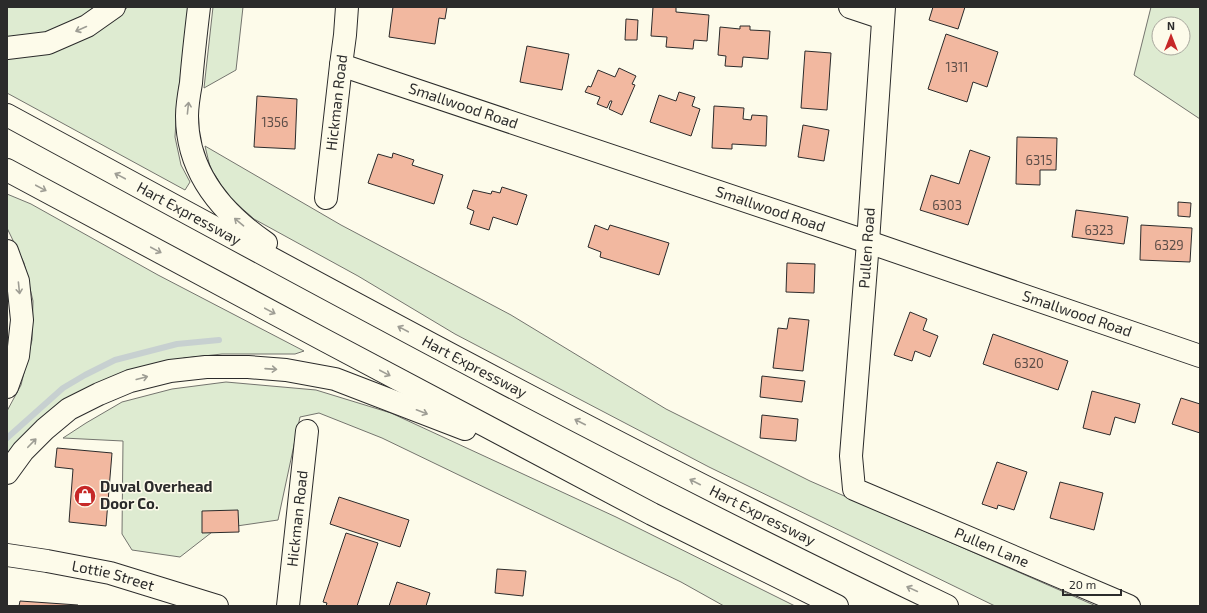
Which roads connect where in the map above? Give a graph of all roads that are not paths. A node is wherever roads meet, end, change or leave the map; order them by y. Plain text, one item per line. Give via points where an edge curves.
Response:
1 (114, 7) edge
2 (199, 7) edge
3 (347, 7) edge
4 (850, 7) edge
5 (883, 13) edge
6 (7, 48) edge
7 (341, 65) junction
8 (7, 116) edge
9 (7, 170) edge
10 (326, 198) dead end
11 (868, 242) junction
12 (7, 251) edge
13 (351, 301) junction
14 (1200, 356) edge
15 (7, 387) edge
16 (307, 430) dead end
17 (562, 467) junction
18 (7, 473) edge
19 (854, 489) joint
20 (7, 555) edge
21 (217, 606) edge
22 (288, 606) edge
23 (837, 606) edge
24 (947, 606) edge
25 (1129, 606) edge

1 -> 6 main road via 87,26 48,42
13 -> 2 main road via 254,235 211,193 198,169 190,143 187,116
3 - 7 main road, Hickman Road
4 - 5 main road
5 - 11 main road, Pullen Road
7 - 10 main road, Hickman Road
7 - 11 main road, Smallwood Road
13 -> 8 main road, Hart Expressway
9 -> 17 main road
11 - 14 main road, Smallwood Road
11 - 19 main road, Pullen Road via 851,456
12 -> 15 main road via 18,281 22,320 18,356
24 -> 13 main road, Hart Expressway via 693,481
16 - 22 main road, Hickman Road
18 -> 17 main road via 23,451 45,429 69,409 98,394 170,371 213,367 286,370 335,379
17 - 23 main road
19 - 25 main road, Pullen Lane
20 - 21 main road, Lottie Street via 110,573

